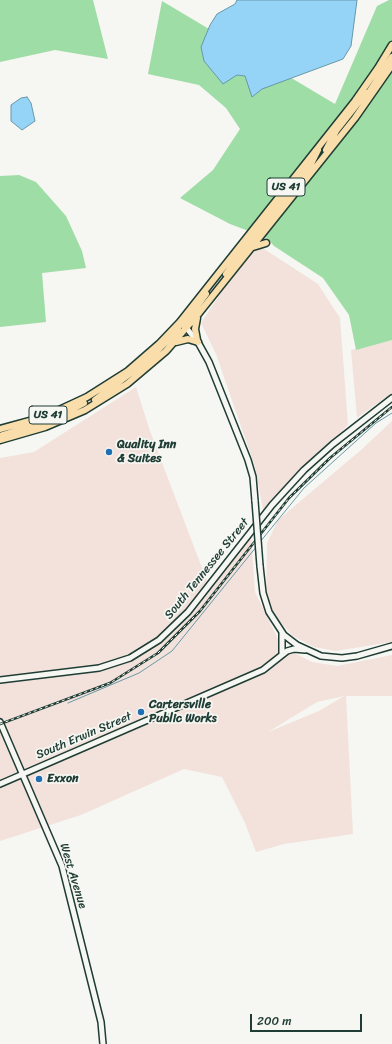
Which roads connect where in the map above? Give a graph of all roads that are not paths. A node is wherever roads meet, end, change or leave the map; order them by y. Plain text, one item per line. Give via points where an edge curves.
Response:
1 (392, 44) edge
2 (392, 57) edge
3 (392, 65) edge
4 (367, 93) junction
5 (322, 142) junction
6 (266, 244) dead end
7 (252, 248) junction
8 (215, 293) junction
9 (200, 313) junction
10 (183, 325) junction
11 (198, 341) junction
12 (173, 344) junction
13 (94, 393) junction
14 (392, 398) edge
15 (78, 413) junction
16 (0, 430) edge
17 (0, 436) edge
18 (0, 440) edge
19 (282, 632) junction
20 (292, 641) junction
21 (392, 646) edge
22 (305, 650) junction
23 (282, 654) junction
24 (0, 680) edge
25 (0, 722) edge
26 (22, 774) junction
27 (0, 784) edge
28 (103, 1044) edge

1 - 4 main road, US 41
2 - 4 main road
3 - 4 main road, US 41
4 - 5 main road, US 41
4 - 7 main road, US 41 via 322,159
5 - 8 main road via 310,166 227,271
5 - 10 main road, US 41 via 218,274
6 - 7 main road
7 - 8 main road, US 41
8 - 9 main road, US 41
9 - 10 main road, US 41
9 - 11 main road via 195,327
10 - 11 street
10 - 12 main road, US 41
10 - 13 main road, US 41
10 - 15 main road via 149,359
11 - 12 main road via 186,339
11 - 19 street, bridge via 209,362 253,477 262,587 266,606
12 - 15 main road, US 41 via 127,384
13 - 16 main road, US 41 via 44,417
13 - 17 main road via 86,402 57,418
14 - 24 street, South Tennessee Street via 304,470 272,505 183,618 159,640 130,658 98,668
15 - 18 main road, US 41 via 45,427
19 - 20 street
19 - 23 street
20 - 22 street
20 - 23 street, South Erwin Street
21 - 22 street via 342,658 324,657
22 - 23 street via 291,650
23 - 26 street, South Erwin Street via 263,670
25 - 26 street, West Avenue
26 - 27 street, South Erwin Street
26 - 28 street, West Avenue via 62,866 101,1022

